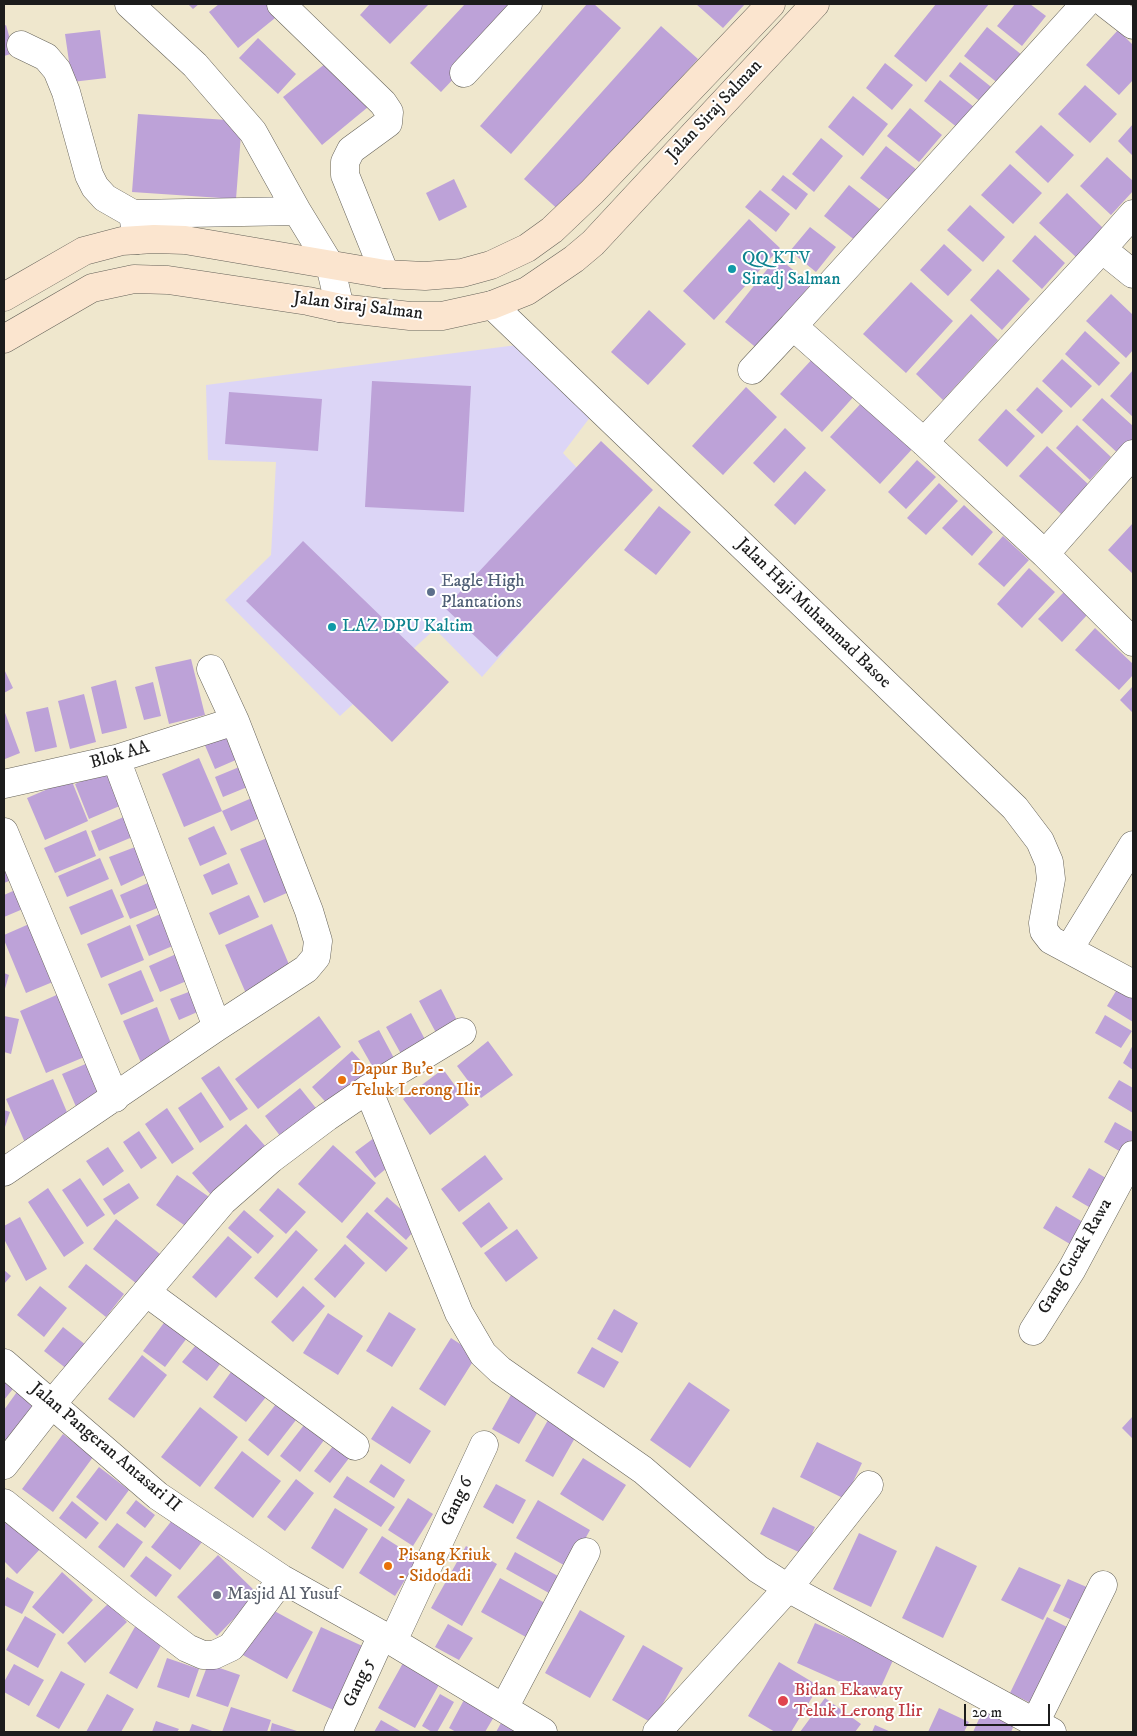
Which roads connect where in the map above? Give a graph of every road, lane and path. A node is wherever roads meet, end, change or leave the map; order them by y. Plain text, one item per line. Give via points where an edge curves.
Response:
1 (129, 4) edge
2 (281, 4) edge
3 (528, 4) edge
4 (771, 4) edge
5 (815, 4) edge
6 (1085, 4) edge
7 (1106, 4) edge
8 (1133, 26) edge
9 (20, 45) dead end
10 (464, 73) dead end
11 (297, 211) junction
12 (1133, 214) edge
13 (135, 227) junction
14 (1102, 249) junction
15 (330, 265) junction
16 (385, 274) junction
17 (1133, 274) edge
18 (4, 297) edge
19 (492, 305) junction
20 (340, 308) junction
21 (793, 326) junction
22 (4, 339) edge
23 (752, 370) dead end
24 (924, 442) junction
25 (1133, 454) edge
26 (1044, 554) junction
27 (1133, 642) edge
28 (211, 669) dead end
29 (234, 720) junction
30 (116, 759) junction
31 (4, 784) edge
32 (4, 832) edge
33 (1133, 845) edge
34 (1069, 949) junction
35 (1133, 984) edge
36 (217, 1027) junction
37 (462, 1032) dead end
38 (368, 1089) junction
39 (115, 1098) junction
40 (1133, 1155) edge
41 (4, 1172) edge
42 (146, 1292) junction
43 (1033, 1331) dead end
44 (4, 1363) edge
45 (51, 1405) junction
46 (484, 1445) dead end
47 (355, 1446) dead end
48 (4, 1465) edge
49 (869, 1485) dead end
50 (4, 1503) edge
51 (586, 1552) dead end
52 (282, 1579) junction
53 (1103, 1585) dead end
54 (788, 1588) junction
55 (388, 1638) junction
56 (504, 1708) junction
57 (1043, 1727) edge
58 (338, 1732) edge
59 (543, 1732) edge
60 (657, 1732) edge

1 - 11 street via 195,65 253,132
2 - 16 street via 389,112 388,123 351,150 344,175
3 - 10 street
4 - 16 street, Jalan Siraj Salman via 592,192 552,230 527,248 491,265 462,273 425,276
5 - 19 street, Jalan Siraj Salman via 593,243 527,291
6 - 21 street
7 - 8 street
9 - 13 street via 46,57 57,70 89,175 95,187
11 - 13 street
11 - 15 street
12 - 14 street
13 - 15 street, Jalan Siraj Salman via 185,240
13 - 18 street, Jalan Siraj Salman via 122,241 84,251
14 - 17 street
14 - 24 street
15 - 16 street, Jalan Siraj Salman
15 - 20 street
19 - 20 street, Jalan Siraj Salman via 442,316 410,316
19 - 34 street, Jalan Haji Muhammad Basoe via 1015,808 1040,841 1049,862 1051,880 1044,931 1051,940
20 - 22 street, Jalan Siraj Salman via 308,300 168,280 134,279 92,288
21 - 23 street
21 - 24 street
24 - 26 street
25 - 26 street
26 - 27 street
28 - 29 street
29 - 30 street, Blok AA
29 - 36 street via 318,941 316,957 306,969
30 - 31 street, Blok AA
30 - 36 street
32 - 39 street
33 - 34 street
34 - 35 street
36 - 39 street
37 - 38 street
38 - 42 street via 271,1159 223,1201
38 - 54 street via 459,1314 483,1354 500,1370 643,1470 751,1564
39 - 41 street
40 - 43 street, Gang Cucak Rawa via 1072,1269
42 - 45 street
42 - 47 street
44 - 45 street, Jalan Pangeran Antasari II
45 - 48 street
45 - 52 street, Jalan Pangeran Antasari II via 158,1496
46 - 55 street, Gang 6
49 - 54 street
50 - 52 street via 133,1607 187,1648 203,1655 214,1655 231,1647
51 - 56 street
52 - 55 street, Jalan Pangeran Antasari II
53 - 57 street
54 - 57 street
54 - 60 street
55 - 56 street, Jalan Pangeran Antasari II
55 - 58 street, Gang 5
56 - 59 street, Jalan Pangeran Antasari II

